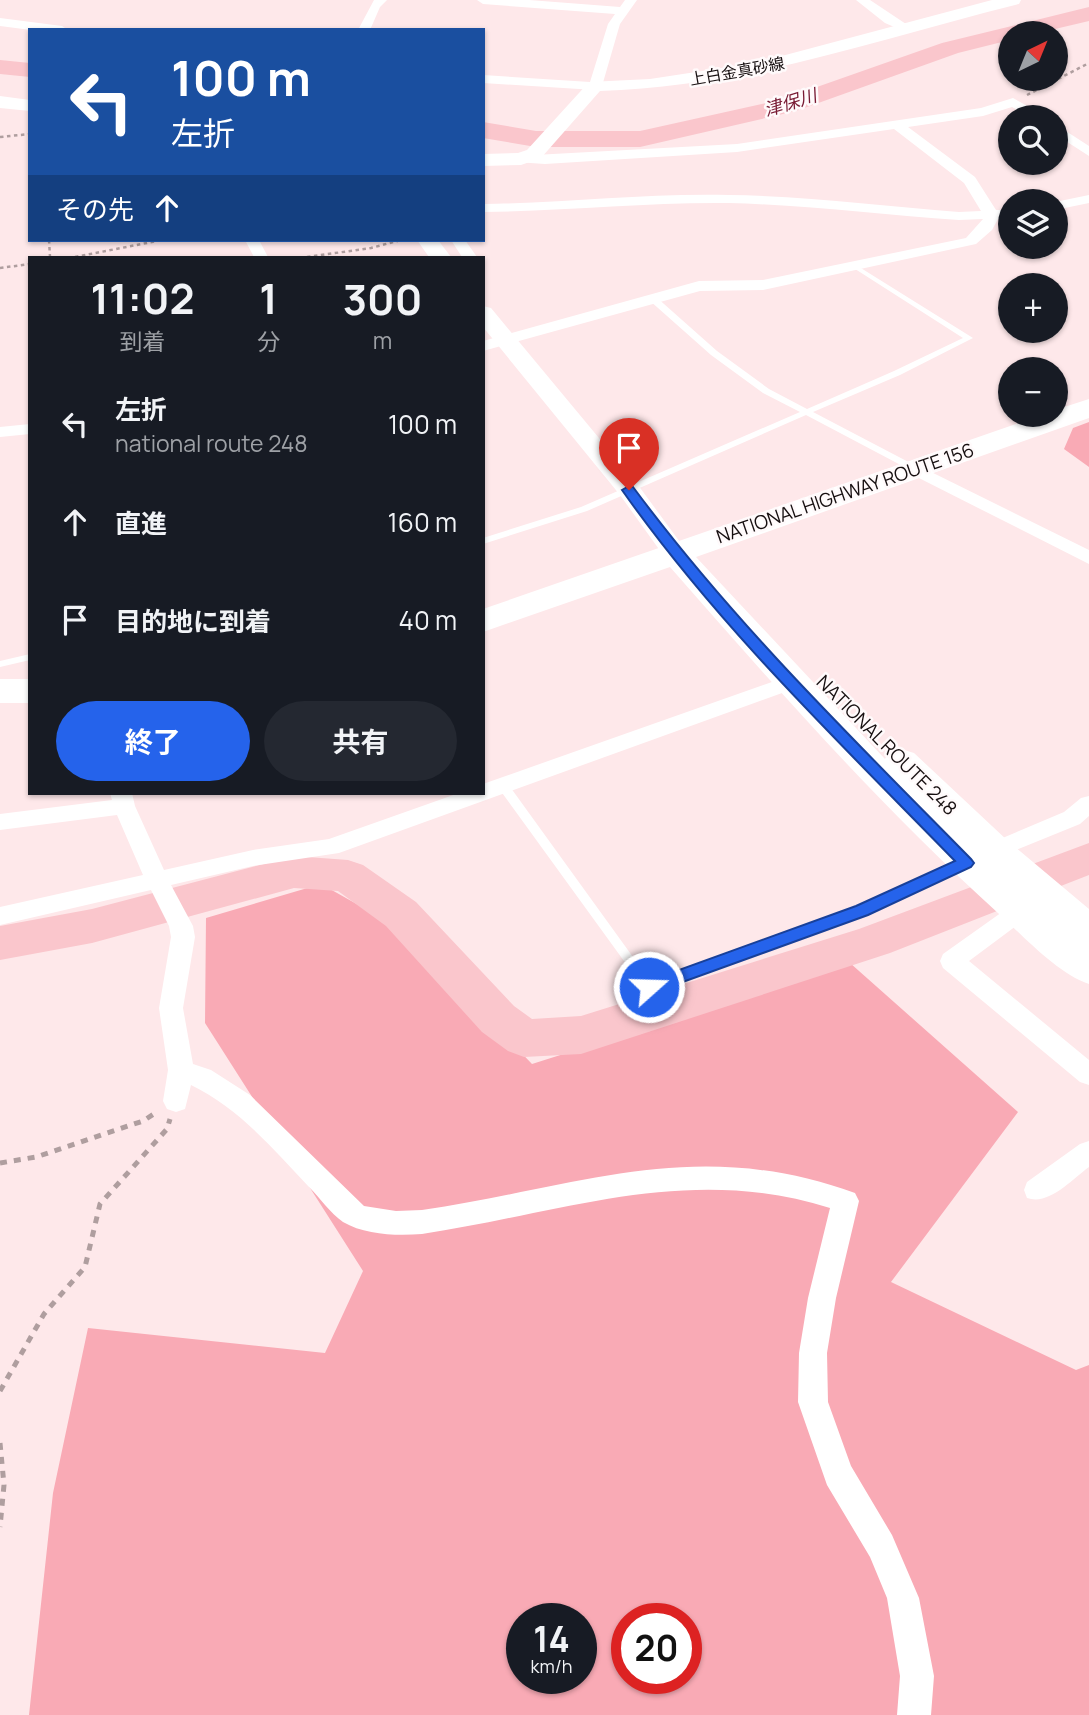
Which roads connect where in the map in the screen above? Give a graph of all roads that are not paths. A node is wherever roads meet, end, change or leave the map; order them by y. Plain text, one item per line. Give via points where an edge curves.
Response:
1 (381, 0) edge
2 (483, 0) edge
3 (631, 0) edge
4 (862, 0) edge
5 (1013, 0) edge
6 (622, 12) junction
7 (0, 22) edge
8 (46, 28) edge
9 (365, 28) edge
10 (906, 28) junction
11 (485, 79) edge
12 (593, 88) junction
13 (0, 102) edge
14 (28, 106) edge
15 (998, 107) edge
16 (897, 125) junction
17 (1068, 137) edge
18 (1089, 152) edge
19 (527, 156) junction
20 (485, 160) edge
21 (1089, 200) edge
22 (1068, 204) edge
23 (485, 208) edge
24 (998, 215) edge
25 (992, 216) junction
26 (429, 242) edge
27 (439, 256) edge
28 (854, 265) junction
29 (652, 298) junction
30 (485, 318) edge
31 (494, 343) edge
32 (1089, 408) edge
33 (804, 412) junction
34 (28, 429) edge
35 (0, 432) edge
36 (915, 469) junction
37 (629, 490) junction
38 (485, 540) edge
39 (688, 549) junction
40 (1089, 558) edge
41 (485, 620) edge
42 (28, 657) edge
43 (0, 664) edge
44 (789, 683) junction
45 (0, 691) edge
46 (28, 691) edge
47 (504, 787) junction
48 (485, 794) edge
49 (481, 795) edge
50 (123, 799) edge
51 (1089, 804) edge
52 (0, 822) edge
53 (980, 857) junction
54 (159, 883) junction
55 (1020, 911) junction
56 (0, 916) edge
57 (1089, 932) edge
58 (1089, 968) edge
59 (181, 1070) junction
60 (1089, 1075) edge
61 (176, 1101) road end
62 (1089, 1152) edge
63 (1037, 1190) dead end
64 (914, 1715) edge

1 - 9 street
2 - 6 street
3 - 6 street
4 - 10 street
5 - 10 main road, 上白金真砂線
6 - 12 street
7 - 8 street
10 - 12 main road, 上白金真砂線 via 743,73
11 - 12 street
12 - 19 main road
13 - 14 main road
15 - 16 street
16 - 19 street via 737,148 545,160
16 - 25 street via 970,180
17 - 18 street
19 - 20 main road
21 - 22 street
23 - 25 street via 730,199
24 - 25 street
25 - 28 street via 971,241
26 - 27 main road
28 - 29 street via 763,285 699,286
28 - 33 lane via 969,338
29 - 31 street
29 - 33 lane via 724,360
30 - 31 main road
31 - 37 main road
32 - 36 highway, NATIONAL HIGHWAY ROUTE 156
33 - 36 lane
33 - 37 lane
34 - 35 street
36 - 39 highway, NATIONAL HIGHWAY ROUTE 156
36 - 40 street
37 - 38 lane
37 - 39 main road
39 - 41 highway, NATIONAL HIGHWAY ROUTE 156
39 - 44 highway, NATIONAL ROUTE 248
39 - 53 highway, NATIONAL ROUTE 248 via 898,759
42 - 43 lane
44 - 47 street
44 - 53 highway, NATIONAL ROUTE 248
45 - 46 highway
47 - 48 street
47 - 53 lane via 649,987 862,910
49 - 54 street via 331,847 253,858
50 - 52 street
50 - 54 street
51 - 53 street via 1072,818
53 - 55 highway, NATIONAL ROUTE 248
53 - 57 highway, NATIONAL ROUTE 248
54 - 56 street
54 - 59 street via 183,937 171,1008
55 - 58 highway, NATIONAL ROUTE 248
55 - 60 street via 952,961
59 - 61 street
59 - 64 street via 204,1076 235,1097 355,1215 399,1223 424,1220 600,1185 681,1175 758,1179 814,1189 845,1202 822,1298 813,1402 838,1474 881,1546 903,1598 917,1676
62 - 63 street

